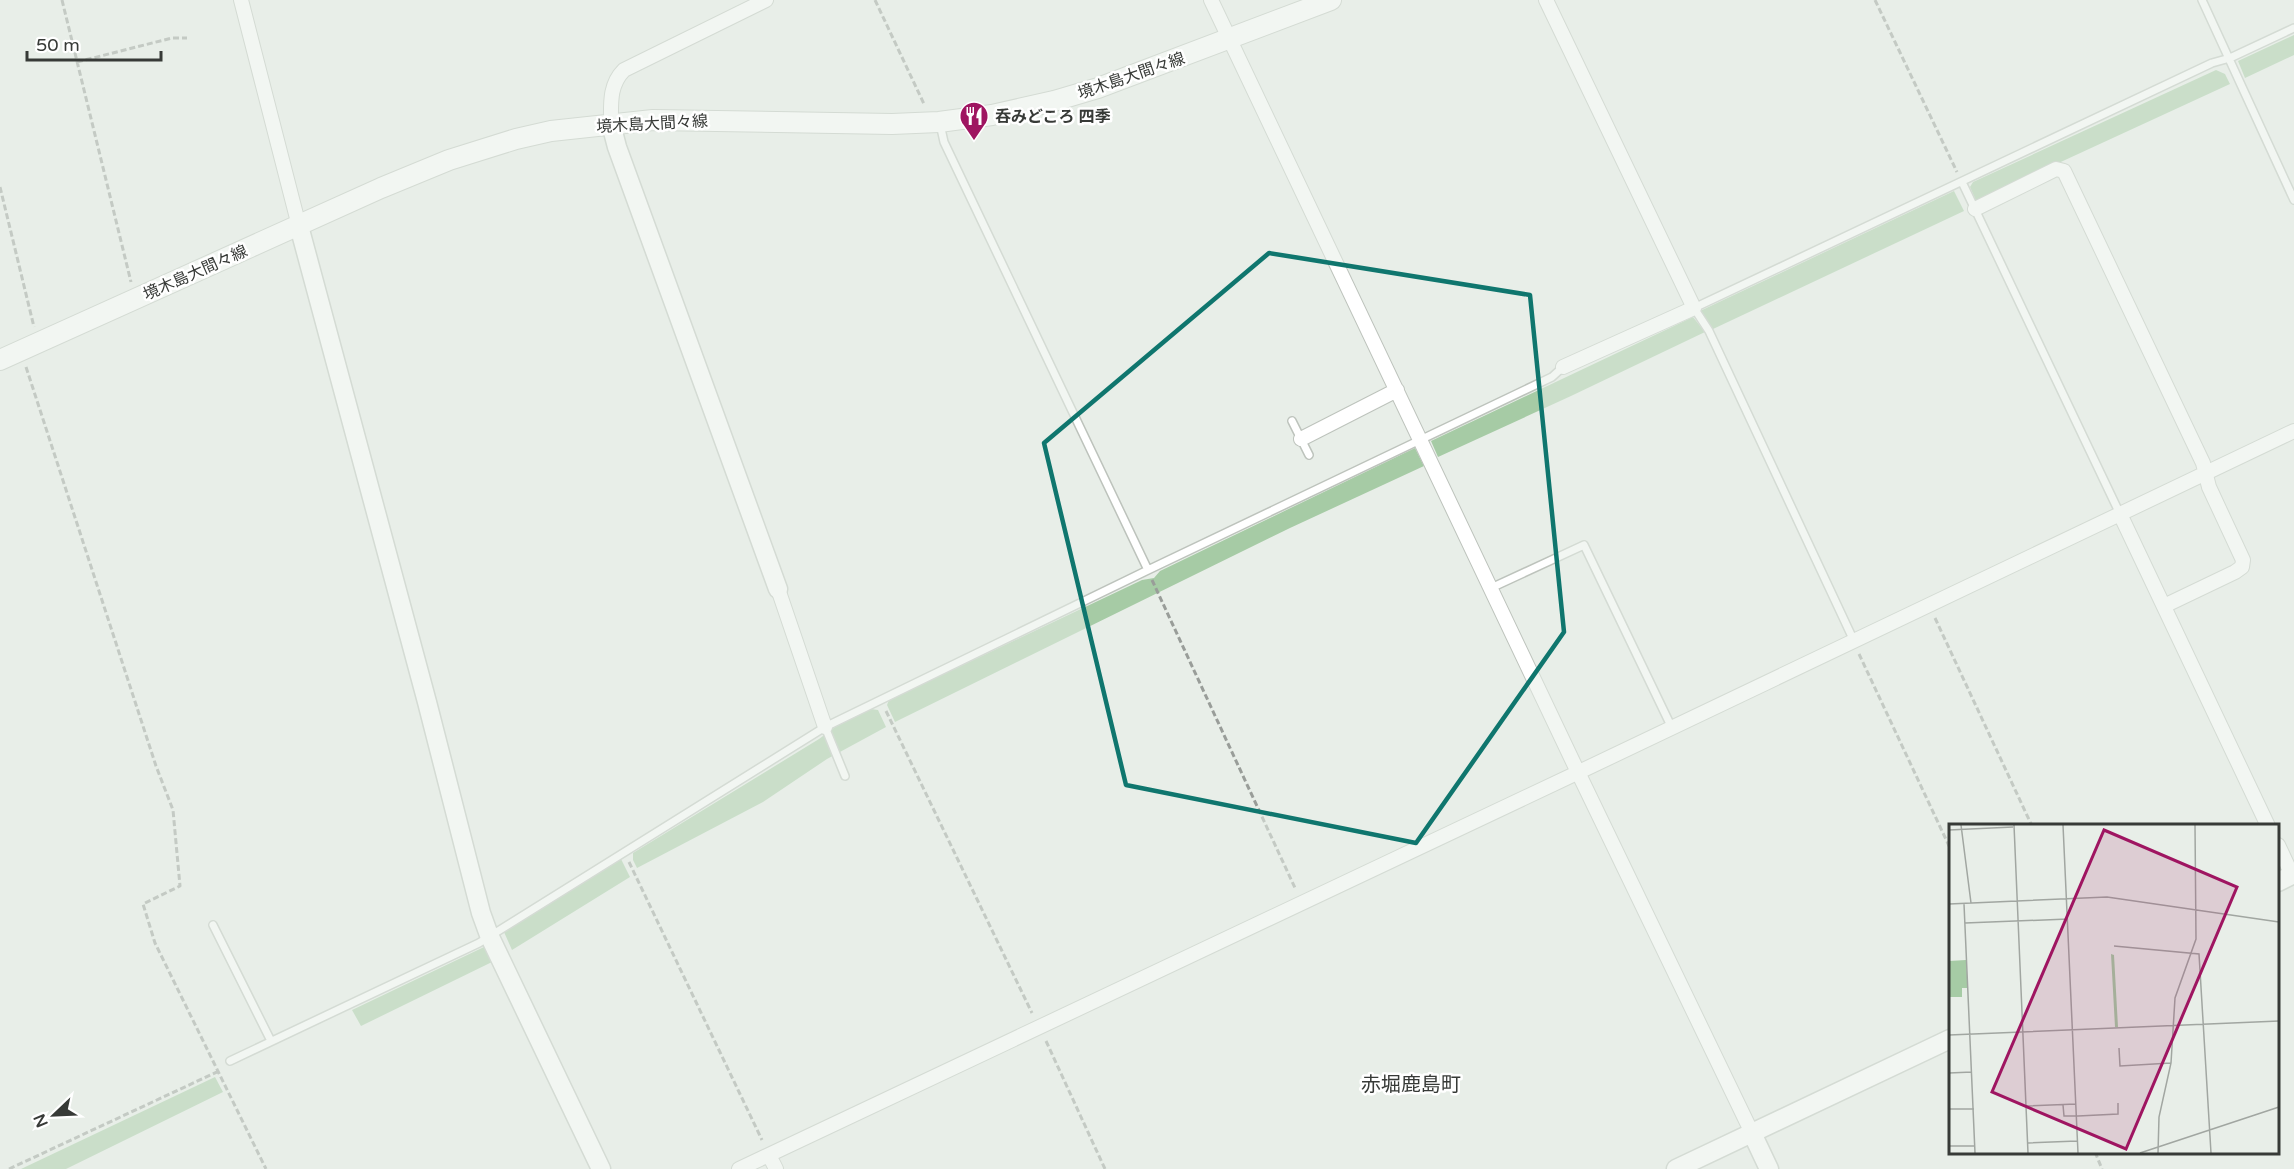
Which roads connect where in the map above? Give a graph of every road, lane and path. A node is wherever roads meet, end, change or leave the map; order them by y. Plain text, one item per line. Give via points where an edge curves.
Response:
1 (62, 0) edge
2 (241, 0) edge
3 (766, 0) edge
4 (875, 0) edge
5 (1211, 0) edge
6 (1331, 0) edge
7 (1546, 0) edge
8 (1875, 0) edge
9 (2202, 0) edge
10 (2294, 28) edge
11 (187, 38) dead end
12 (1230, 40) junction
13 (2230, 58) junction
14 (77, 62) junction
15 (932, 122) junction
16 (611, 124) junction
17 (1962, 182) junction
18 (0, 187) edge
19 (2294, 201) edge
20 (1975, 209) junction
21 (299, 226) junction
22 (137, 298) junction
23 (1694, 308) junction
24 (40, 342) junction
25 (21, 351) junction
26 (0, 360) edge
27 (1563, 368) joint
28 (1397, 390) junction
29 (1292, 421) dead end
30 (2294, 431) edge
31 (1301, 439) junction
32 (1420, 439) junction
33 (1309, 455) dead end
34 (2207, 473) junction
35 (2120, 514) junction
36 (1148, 570) junction
37 (1491, 588) junction
38 (778, 589) joint
39 (1929, 605) junction
40 (2164, 606) junction
41 (1854, 641) junction
42 (880, 699) junction
43 (825, 727) junction
44 (1672, 728) junction
45 (1579, 772) junction
46 (845, 776) dead end
47 (2032, 824) edge
48 (2268, 824) edge
49 (1949, 846) edge
50 (2279, 850) edge
51 (624, 853) junction
52 (2289, 878) edge
53 (1302, 902) junction
54 (213, 926) dead end
55 (489, 935) junction
56 (1039, 1027) junction
57 (1949, 1039) edge
58 (271, 1041) junction
59 (230, 1061) joint
60 (219, 1071) junction
61 (1752, 1133) junction
62 (2096, 1154) edge
63 (769, 1155) junction
64 (9, 1169) edge
65 (266, 1169) edge
66 (601, 1169) edge
67 (739, 1169) edge
68 (776, 1169) edge
69 (1105, 1169) edge
70 (1676, 1169) edge
71 (1769, 1169) edge
72 (2102, 1169) edge

1 - 14 path
2 - 21 street
3 - 16 street via 624,70 616,78 611,95
4 - 15 path
5 - 12 street
6 - 12 main road, 境木島大間々線
7 - 23 street
8 - 17 path
9 - 13 lane
10 - 13 lane
11 - 14 path via 172,38
12 - 15 main road, 境木島大間々線 via 1054,101 992,115
12 - 28 street
13 - 17 lane via 2212,63
13 - 19 lane
14 - 22 path
15 - 16 main road, 境木島大間々線 via 821,124 674,119
15 - 36 lane
16 - 21 main road, 境木島大間々線 via 551,131 457,157
16 - 38 street
17 - 20 lane
17 - 23 lane
18 - 24 path
20 - 34 street via 2056,169 2064,171
20 - 35 lane
21 - 22 main road, 境木島大間々線
21 - 55 street
22 - 24 main road, 境木島大間々線
23 - 27 street
23 - 41 lane via 1709,331
24 - 25 main road, 境木島大間々線
25 - 26 main road, 境木島大間々線
25 - 60 path via 173,810 180,886 143,904 146,915 155,943
27 - 32 lane via 1552,377
28 - 31 street
28 - 32 street
29 - 31 lane
30 - 34 street
31 - 33 lane
32 - 36 lane
32 - 37 street
34 - 35 street
34 - 40 street via 2209,487 2243,560 2242,567
35 - 39 street
35 - 40 street
36 - 42 lane
36 - 53 path
37 - 44 lane via 1584,545
37 - 45 street
38 - 43 street
39 - 41 street
39 - 47 path
40 - 48 street
41 - 44 street
41 - 49 path
42 - 43 lane
42 - 56 path
43 - 46 lane
43 - 51 lane
44 - 45 street
45 - 53 street
45 - 61 street
50 - 52 street
51 - 55 lane
51 - 63 path
53 - 56 street
54 - 58 lane
55 - 58 lane
55 - 66 street
56 - 63 street
56 - 69 path
57 - 61 street
58 - 59 lane
59 - 60 path
60 - 64 path
60 - 65 path
61 - 70 street
61 - 71 street
62 - 72 path
63 - 67 street
63 - 68 street

